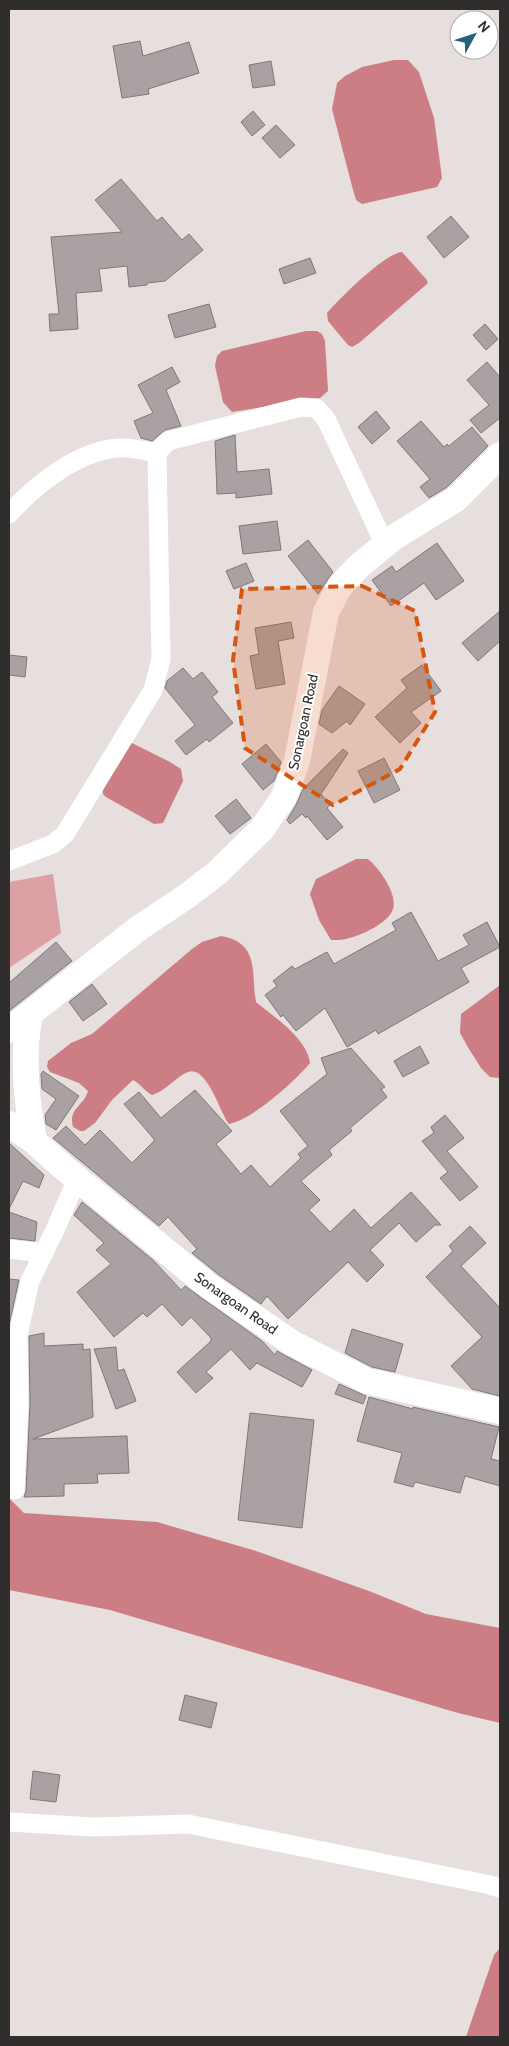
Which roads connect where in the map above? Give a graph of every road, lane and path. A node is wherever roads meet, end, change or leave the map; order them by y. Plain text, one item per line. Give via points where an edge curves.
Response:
1 (157, 453) junction
2 (500, 456) edge
3 (9, 514) edge
4 (385, 545) junction
5 (9, 861) edge
6 (30, 1014) junction
7 (9, 1030) edge
8 (9, 1124) edge
9 (34, 1140) junction
10 (77, 1179) junction
11 (9, 1249) edge
12 (44, 1253) junction
13 (13, 1334) edge
14 (500, 1411) edge
15 (15, 1490) dead end
16 (9, 1822) edge
17 (500, 1888) edge

1 - 3 street via 120,447 80,458 31,491
1 - 4 street via 168,441 301,407 316,408 326,419
1 - 5 street via 161,659 153,690 65,834 53,844
2 - 4 main road, Sonargoan Road via 456,499
4 - 6 main road, Sonargoan Road via 349,575 326,612 297,761 284,797 262,829 216,873 139,928
6 - 7 main road, Sonargoan Road
6 - 9 main road via 26,1034 27,1108
8 - 9 main road, Sonargoan Road
9 - 10 main road, Sonargoan Road
10 - 12 street
10 - 14 main road, Sonargoan Road via 210,1287 292,1343 367,1380
11 - 12 street
12 - 13 street via 30,1281
13 - 15 street via 19,1403
16 - 17 street via 94,1826 188,1824

